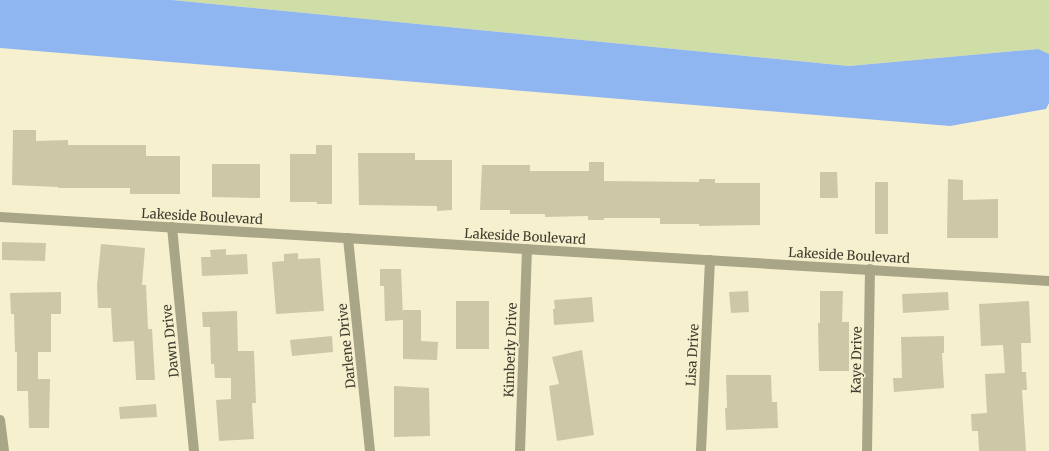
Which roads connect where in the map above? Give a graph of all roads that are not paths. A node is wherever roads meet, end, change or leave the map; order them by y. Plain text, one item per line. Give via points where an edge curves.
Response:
1 (0, 217) edge
2 (172, 228) junction
3 (348, 238) junction
4 (527, 249) junction
5 (710, 260) junction
6 (870, 270) junction
7 (1049, 280) edge
8 (0, 420) edge
9 (4, 451) edge
10 (194, 451) edge
11 (370, 451) edge
12 (520, 451) edge
13 (701, 451) edge
14 (867, 451) edge

1 - 2 lane, Lakeside Boulevard
2 - 3 lane, Lakeside Boulevard
2 - 10 lane, Dawn Drive
3 - 4 lane, Lakeside Boulevard
3 - 11 lane, Darlene Drive
4 - 5 lane, Lakeside Boulevard
4 - 12 lane, Kimberly Drive
5 - 6 lane, Lakeside Boulevard
5 - 13 lane, Lisa Drive
6 - 7 lane, Lakeside Boulevard
6 - 14 lane, Kaye Drive
8 - 9 lane

